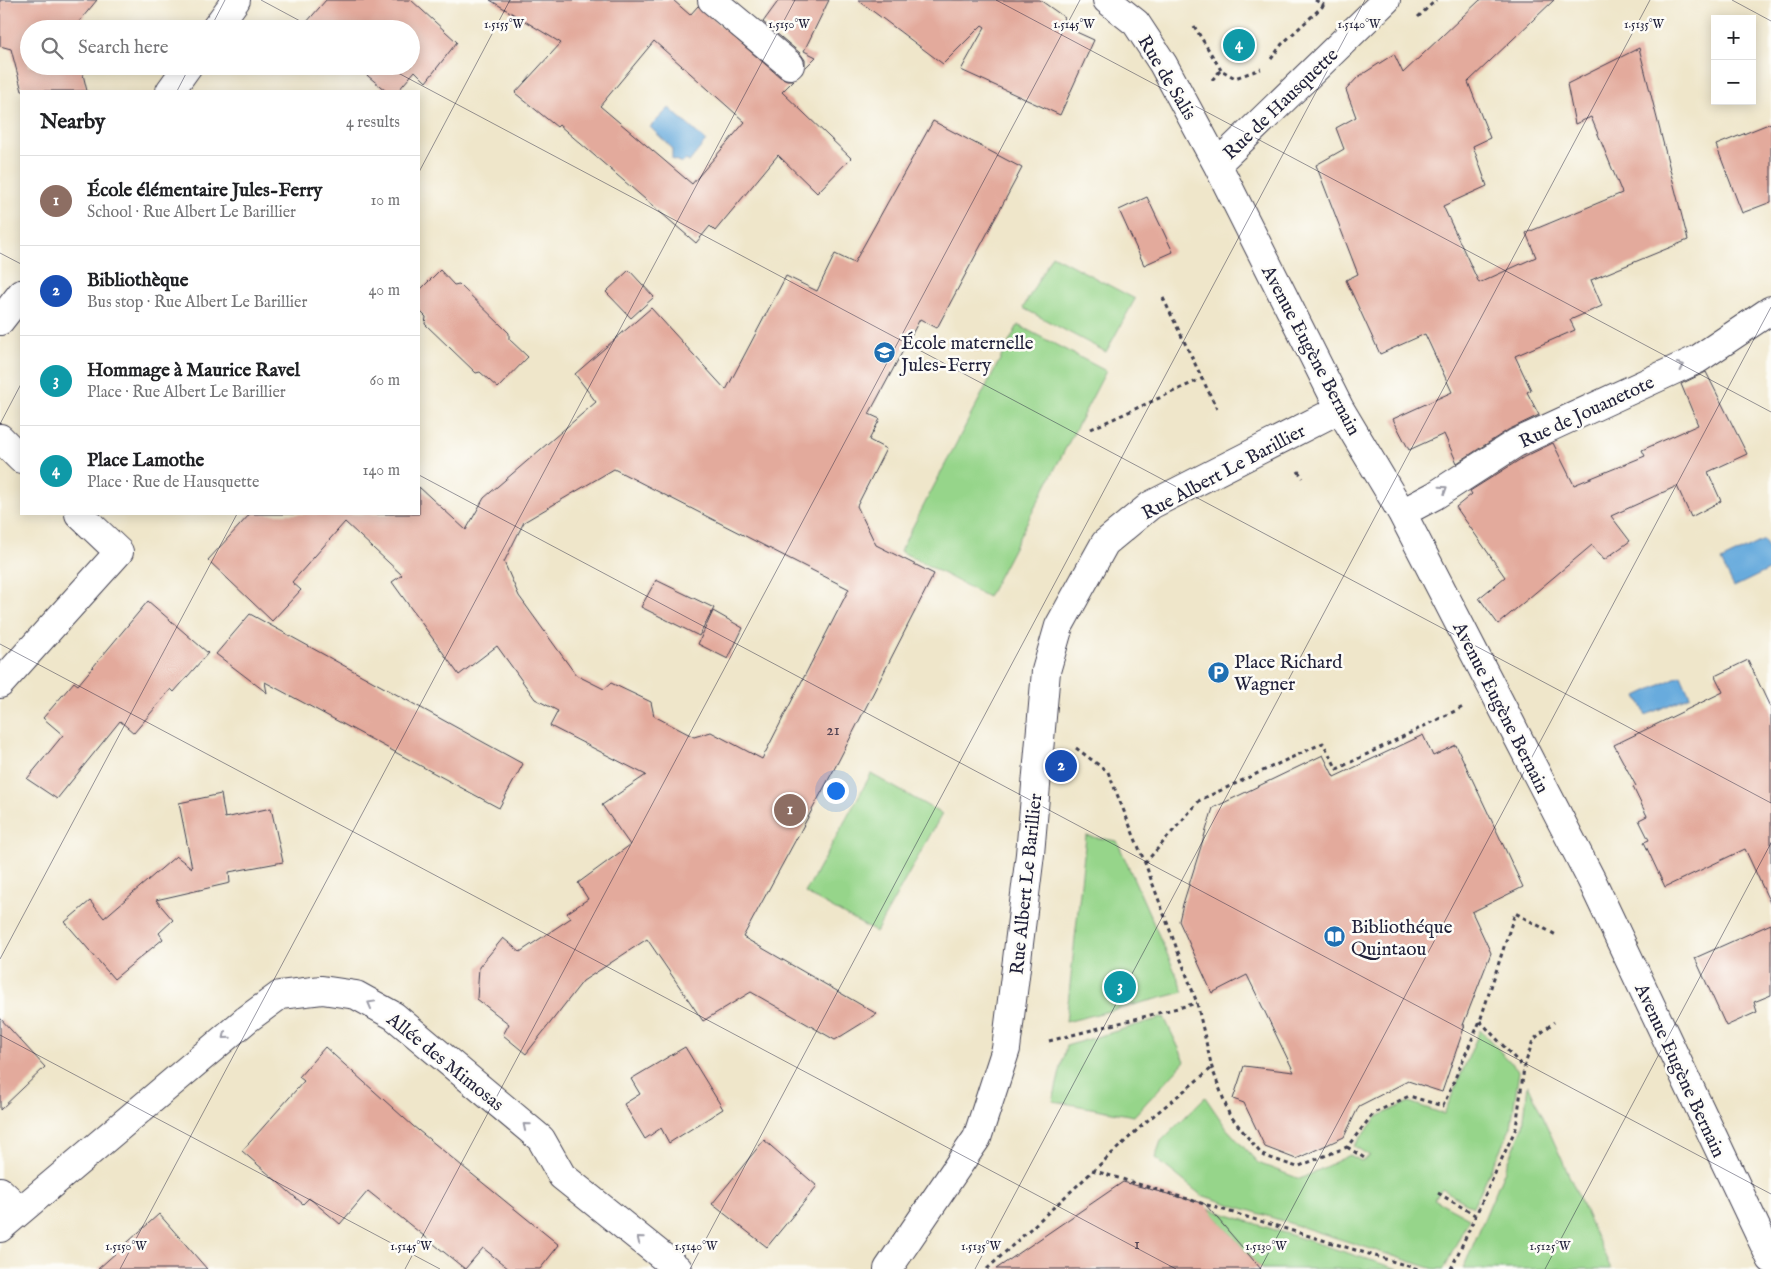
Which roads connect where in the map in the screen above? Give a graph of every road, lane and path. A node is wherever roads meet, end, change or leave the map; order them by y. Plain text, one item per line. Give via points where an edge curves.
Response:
1 (236, 0) edge
2 (712, 0) edge
3 (1107, 0) edge
4 (1315, 0) edge
5 (1386, 0) edge
6 (1324, 5) junction
7 (1335, 6) dead end
8 (222, 20) edge
9 (1194, 26) dead end
10 (790, 66) dead end
11 (1263, 69) junction
12 (1221, 70) junction
13 (1268, 74) dead end
14 (182, 75) edge
15 (1208, 84) dead end
16 (171, 90) edge
17 (1216, 164) junction
18 (20, 295) edge
19 (1163, 298) dead end
20 (1771, 310) edge
21 (0, 321) edge
22 (1201, 379) junction
23 (1217, 409) dead end
24 (1340, 409) junction
25 (1091, 429) dead end
26 (0, 438) edge
27 (20, 458) edge
28 (1402, 513) junction
29 (80, 515) edge
30 (0, 684) edge
31 (1470, 704) dead end
32 (1073, 746) dead end
33 (1145, 863) junction
34 (1558, 936) dead end
35 (1197, 1002) junction
36 (1480, 1022) junction
37 (1554, 1022) dead end
38 (1049, 1040) dead end
39 (1212, 1068) junction
40 (1524, 1068) junction
41 (1347, 1147) junction
42 (1366, 1159) dead end
43 (1092, 1170) junction
44 (0, 1191) edge
45 (1438, 1193) dead end
46 (20, 1210) junction
47 (1475, 1215) junction
48 (0, 1228) edge
49 (1771, 1259) edge
50 (678, 1269) edge
51 (888, 1269) edge
52 (987, 1269) edge
53 (1418, 1269) edge
54 (1451, 1269) edge

1 - 8 street
2 - 10 street
3 - 17 street, Rue de Salis via 1136,23 1167,72
4 - 6 path
5 - 17 street, Rue de Hausquette
6 - 7 path
6 - 11 path via 1282,44
9 - 12 path
11 - 12 path via 1235,78
11 - 13 path
12 - 15 path
14 - 16 street
17 - 24 street, Avenue Eugène Bernain
18 - 21 street
19 - 22 path
28 -> 20 street, Rue de Jouanetote via 1516,443 1698,359
22 - 23 path
22 - 25 path
24 - 28 street, Avenue Eugène Bernain
24 - 51 street, Rue Albert Le Barillier via 1151,505 1105,543 1059,626 1046,671 1030,854 1006,1050 977,1138
26 - 27 street
28 - 49 street, Avenue Eugène Bernain via 1592,882
29 - 30 street via 119,552
31 - 33 path via 1337,769 1323,743 1200,800
32 - 33 path via 1108,772
33 - 35 path
34 - 36 path via 1515,913
35 - 38 path
35 - 39 path
36 - 40 path
36 - 41 path via 1443,1106 1409,1096 1374,1113
37 - 40 path via 1533,1040
39 - 41 path via 1230,1114 1262,1155 1297,1167
39 - 43 path
40 - 47 path via 1516,1128
41 - 42 path
43 - 52 path
43 - 53 path
44 - 46 street
45 - 47 path
46 - 48 street, Allée des Mimosas
50 -> 46 street, Allée des Mimosas via 562,1176 541,1139 394,1016 356,995 322,990 280,995
47 - 54 path

